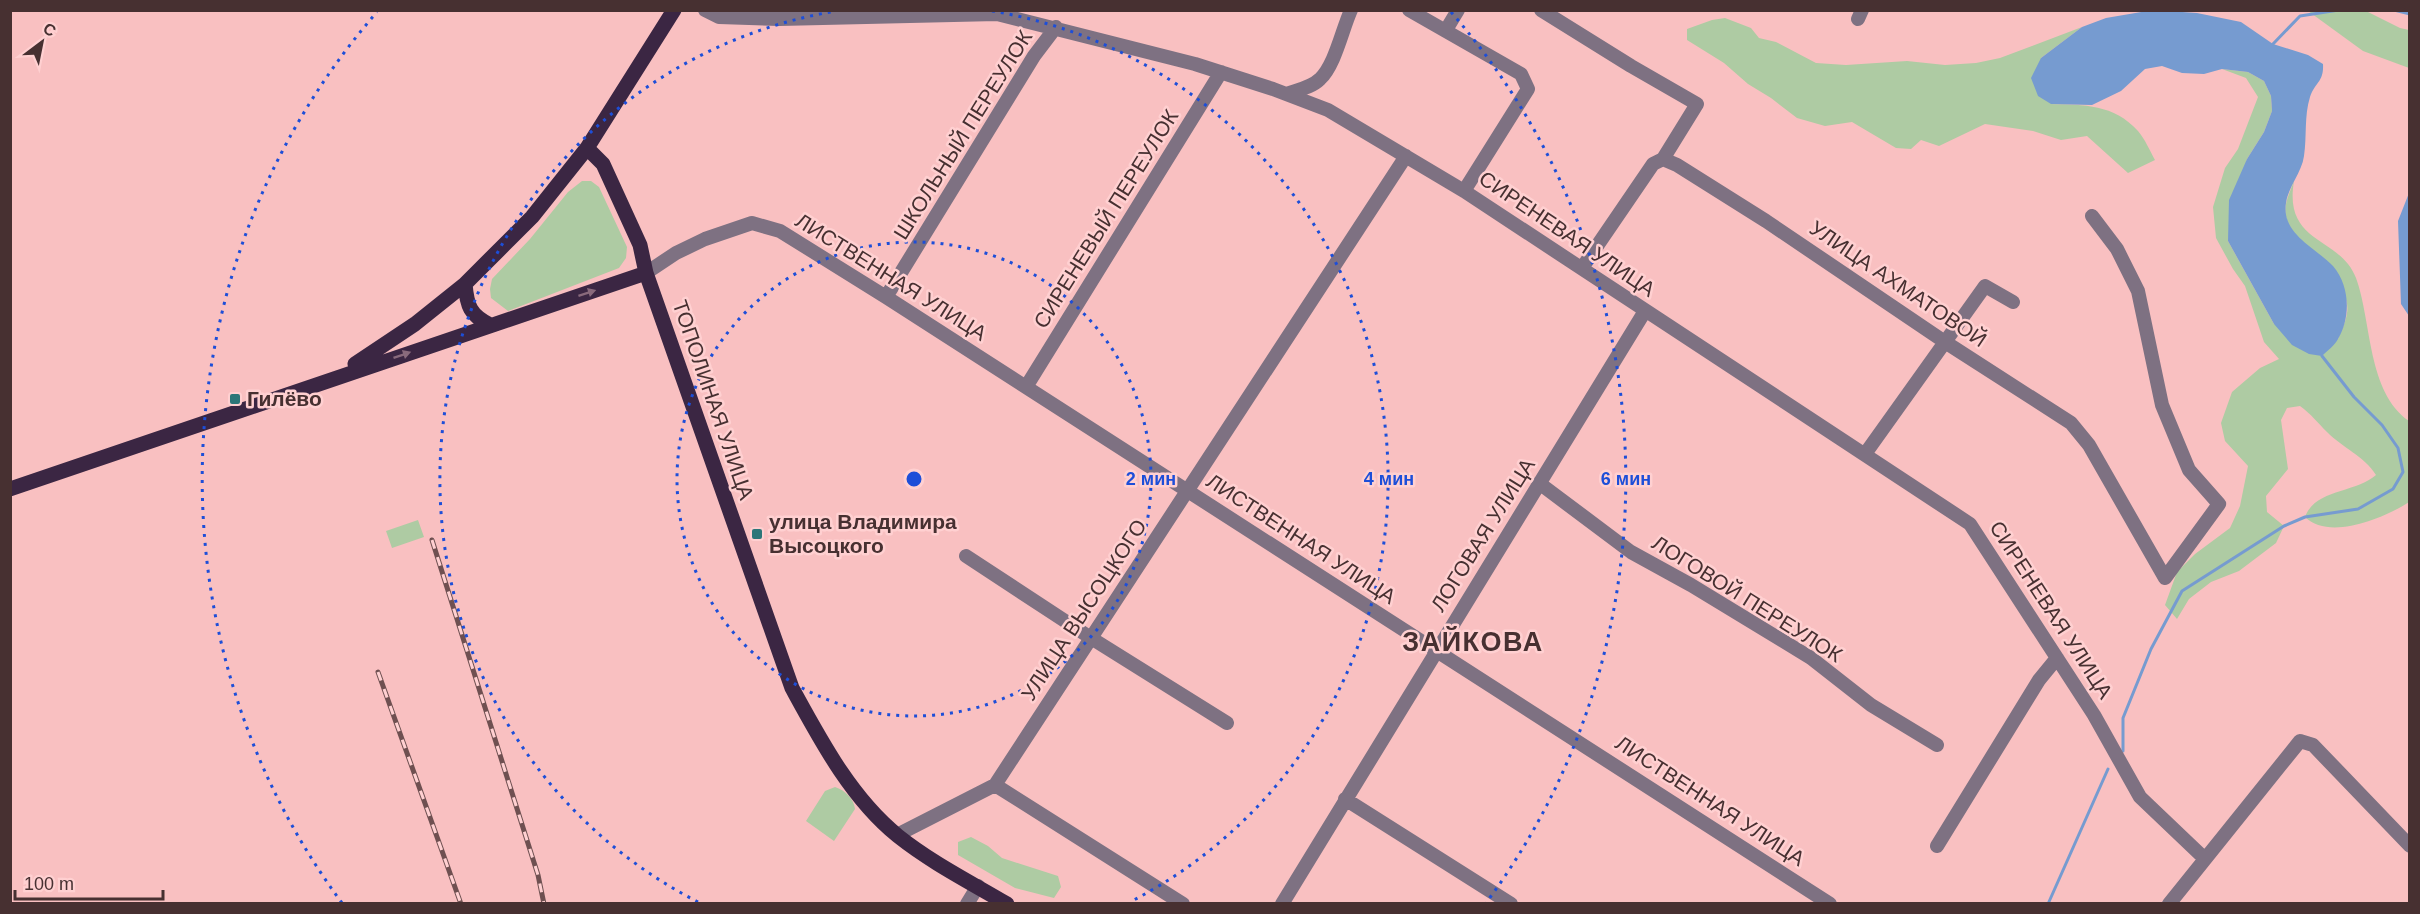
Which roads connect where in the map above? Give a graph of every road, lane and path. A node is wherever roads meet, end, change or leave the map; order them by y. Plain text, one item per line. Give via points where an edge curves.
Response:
1 (674, 10) edge
2 (705, 10) edge
3 (1351, 10) edge
4 (1409, 10) edge
5 (1458, 10) edge
6 (1541, 10) edge
7 (1056, 27) junction
8 (1446, 30) junction
9 (1221, 72) junction
10 (1286, 94) junction
11 (587, 148) junction
12 (1406, 156) junction
13 (1664, 159) junction
14 (1464, 191) junction
15 (2092, 216) dead end
16 (1582, 268) junction
17 (646, 273) junction
18 (465, 284) junction
19 (886, 297) junction
20 (2013, 302) dead end
21 (1645, 312) junction
22 (490, 325) junction
23 (1945, 342) junction
24 (327, 380) junction
25 (1026, 387) junction
26 (1865, 454) junction
27 (1539, 483) junction
28 (10, 489) edge
29 (1187, 490) junction
30 (966, 556) dead end
31 (1091, 638) junction
32 (1435, 651) junction
33 (2057, 658) junction
34 (1227, 723) dead end
35 (1937, 745) dead end
36 (995, 785) junction
37 (1345, 799) junction
38 (897, 835) junction
39 (1936, 846) dead end
40 (2409, 846) edge
41 (2204, 858) junction
42 (978, 886) junction
43 (967, 903) edge
44 (1007, 903) edge
45 (1183, 903) edge
46 (1282, 903) edge
47 (1511, 903) edge
48 (1830, 903) edge
49 (2169, 903) edge

1 - 11 main road
2 - 7 street, СИРЕНЕВАЯ УЛИЦА via 719,17 779,19 997,14
3 - 10 street via 1321,78 1311,86
4 - 8 street
5 - 8 street
6 - 13 street via 1697,104
7 - 9 street, СИРЕНЕВАЯ УЛИЦА
7 - 19 street, ШКОЛЬНЫЙ ПЕРЕУЛОК via 1034,56
8 - 14 street via 1521,74 1528,89
9 - 10 street, СИРЕНЕВАЯ УЛИЦА
9 - 25 street, СИРЕНЕВЫЙ ПЕРЕУЛОК
10 - 12 street, СИРЕНЕВАЯ УЛИЦА via 1328,110
11 - 17 main road, ТОПОЛИНАЯ УЛИЦА via 603,164 640,245
11 - 18 main road via 532,217
12 - 14 street, СИРЕНЕВАЯ УЛИЦА
12 - 29 street, УЛИЦА ВЫСОЦКОГО
13 - 16 street via 1653,164
13 - 23 street, УЛИЦА АХМАТОВОЙ via 1766,221
14 - 16 street, СИРЕНЕВАЯ УЛИЦА
15 - 23 street, УЛИЦА АХМАТОВОЙ via 2117,249 2138,291 2162,405 2189,470 2219,504 2165,578 2089,445 2071,423
16 - 21 street, СИРЕНЕВАЯ УЛИЦА
17 - 19 street, ЛИСТВЕННАЯ УЛИЦА via 705,239 752,223 780,231
22 -> 17 main road
17 - 38 main road, ТОПОЛИНАЯ УЛИЦА via 792,688 826,750 873,812
18 - 22 main road via 466,301 476,318
18 - 24 main road via 376,352
19 - 25 street, ЛИСТВЕННАЯ УЛИЦА
20 - 23 street via 1985,286
21 - 26 street, СИРЕНЕВАЯ УЛИЦА
21 - 27 street, ЛОГОВАЯ УЛИЦА
24 -> 22 main road
23 - 26 street
24 - 28 main road
25 - 29 street, ЛИСТВЕННАЯ УЛИЦА
26 - 33 street, СИРЕНЕВАЯ УЛИЦА via 1970,524
27 - 32 street, ЛОГОВАЯ УЛИЦА
27 - 35 street, ЛОГОВОЙ ПЕРЕУЛОК via 1631,552 1811,658 1871,705
29 - 31 street, УЛИЦА ВЫСОЦКОГО
29 - 32 street, ЛИСТВЕННАЯ УЛИЦА
30 - 31 street
31 - 34 street
31 - 36 street, УЛИЦА ВЫСОЦКОГО
32 - 37 street, ЛОГОВАЯ УЛИЦА
32 - 48 street, ЛИСТВЕННАЯ УЛИЦА
33 - 39 street
33 - 41 street, СИРЕНЕВАЯ УЛИЦА via 2140,797
36 - 38 street, УЛИЦА ВЫСОЦКОГО
36 - 45 street
37 - 46 street, ЛОГОВАЯ УЛИЦА
37 - 47 street
38 - 42 main road, ТОПОЛИНАЯ УЛИЦА via 934,862
40 - 41 street via 2313,745 2300,741
41 - 49 street
42 - 43 street
42 - 44 main road, ТОПОЛИНАЯ УЛИЦА

